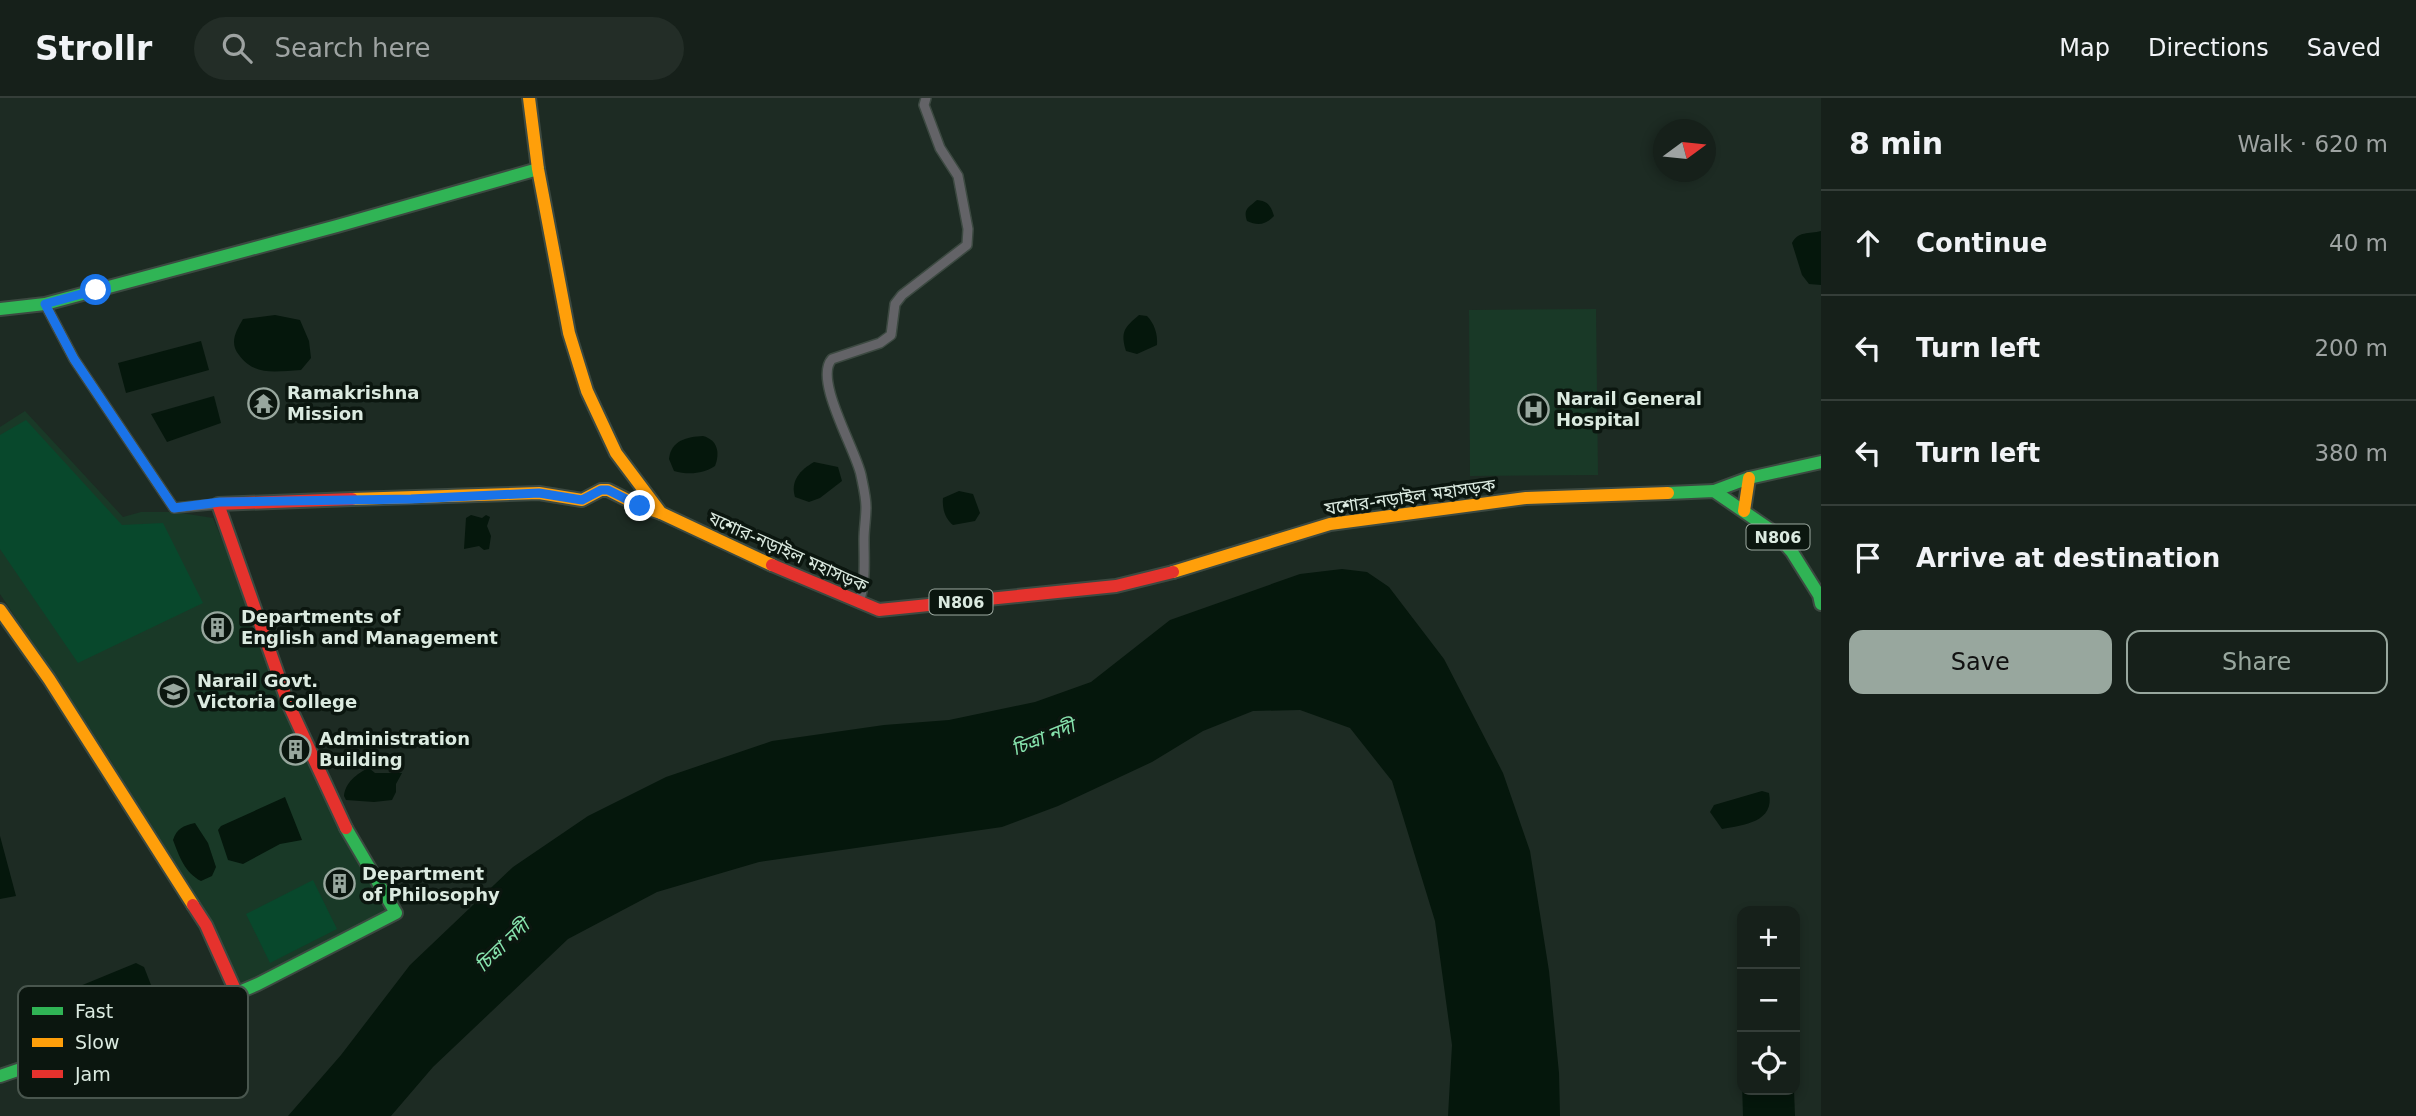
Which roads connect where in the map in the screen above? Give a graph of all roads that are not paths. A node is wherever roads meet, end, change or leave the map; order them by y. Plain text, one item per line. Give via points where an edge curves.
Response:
1 (529, 98) edge
2 (926, 98) edge
3 (538, 169) junction
4 (45, 304) junction
5 (0, 309) edge
6 (1821, 462) edge
7 (1749, 478) junction
8 (1714, 491) junction
9 (218, 504) junction
10 (1744, 511) junction
11 (662, 513) junction
12 (859, 603) junction
13 (1821, 604) edge
14 (0, 610) edge
15 (233, 986) edge
16 (248, 988) edge
17 (18, 1069) edge
18 (0, 1076) edge

1 - 3 main road, যশোর-নড়াইল মহাসড়ক / N806
2 - 12 street via 924,105 940,148 958,176 967,245 902,295 895,304 891,335 832,359 827,366 827,379 860,471 866,505 865,585
3 - 4 main road
3 - 11 main road, যশোর-নড়াইল মহাসড়ক / N806 via 569,333 587,391 616,453
4 - 5 main road
4 - 9 street via 74,359 174,508
6 - 7 main road
7 - 8 main road
7 - 10 main road
8 - 10 main road, N806
8 - 12 main road, যশোর-নড়াইল মহাসড়ক / N806 via 1526,498 1330,524 1116,586 879,610
9 - 11 main road via 539,493 582,500 608,490
9 - 16 main road via 288,703 351,838 396,913
10 - 13 main road, N806 via 1792,552
11 - 12 main road, যশোর-নড়াইল মহাসড়ক / N806
14 - 15 main road via 199,913
17 - 18 main road

